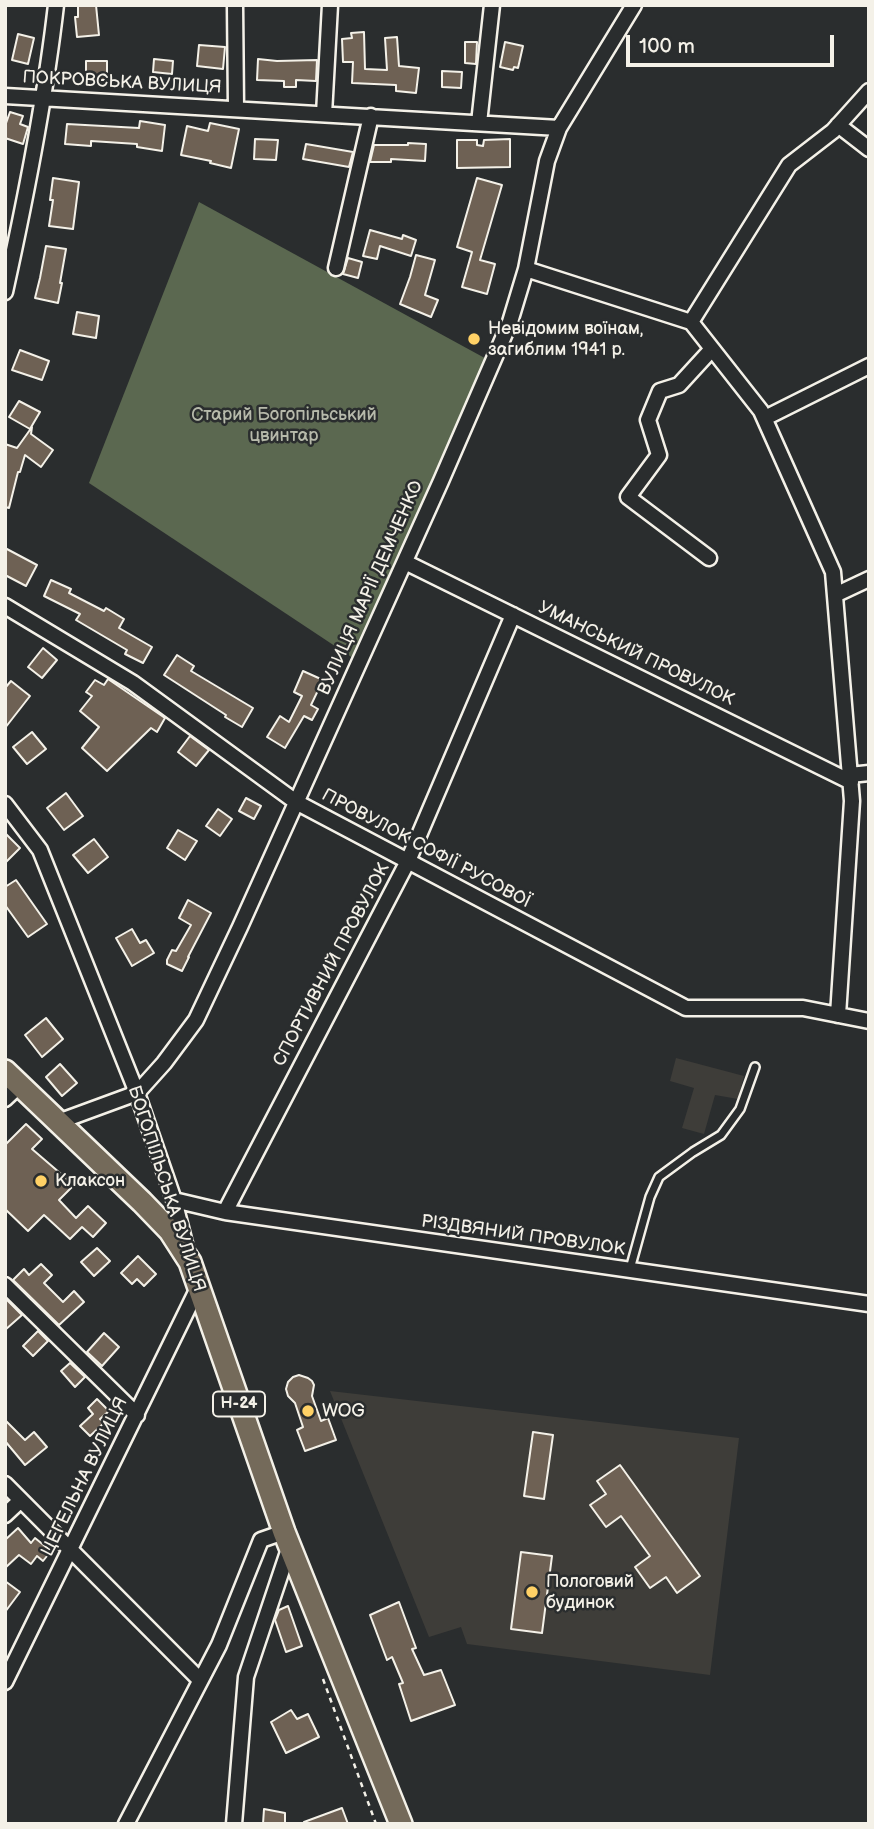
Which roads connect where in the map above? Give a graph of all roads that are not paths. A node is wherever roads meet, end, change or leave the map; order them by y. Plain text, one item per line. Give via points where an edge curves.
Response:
1 (56, 5) edge
2 (235, 5) edge
3 (330, 5) edge
4 (492, 5) edge
5 (634, 5) edge
6 (869, 91) edge
7 (5, 96) edge
8 (44, 97) junction
9 (236, 108) junction
10 (324, 114) junction
11 (371, 116) junction
12 (480, 123) junction
13 (838, 125) junction
14 (559, 128) junction
15 (869, 149) edge
16 (336, 268) dead end
17 (526, 269) junction
18 (5, 292) edge
19 (691, 322) junction
20 (712, 349) junction
21 (869, 366) edge
22 (765, 418) junction
23 (709, 558) dead end
24 (405, 562) junction
25 (869, 579) edge
26 (835, 595) junction
27 (5, 606) edge
28 (513, 615) junction
29 (869, 773) edge
30 (850, 778) junction
31 (296, 802) junction
32 (5, 804) edge
33 (408, 862) junction
34 (838, 1015) junction
35 (869, 1021) edge
36 (755, 1066) dead end
37 (10, 1085) edge
38 (137, 1093) junction
39 (58, 1122) junction
40 (174, 1200) junction
41 (225, 1212) junction
42 (190, 1262) junction
43 (630, 1270) junction
44 (5, 1285) edge
45 (198, 1288) junction
46 (869, 1304) edge
47 (137, 1415) junction
48 (5, 1484) edge
49 (21, 1500) junction
50 (5, 1515) edge
51 (287, 1539) junction
52 (70, 1551) junction
53 (200, 1680) junction
54 (5, 1682) edge
55 (126, 1824) edge
56 (234, 1824) edge
57 (401, 1824) edge

1 - 8 street
2 - 9 street, ПОКРОВСЬКА ВУЛИЦЯ
3 - 10 street
4 - 12 street
5 - 14 street, ВУЛИЦЯ МАРІЇ ДЕМЧЕНКО
6 - 13 street
7 - 8 street, ПОКРОВСЬКА ВУЛИЦЯ
8 - 9 street, ПОКРОВСЬКА ВУЛИЦЯ
8 - 18 street
9 - 10 street, ПОКРОВСЬКА ВУЛИЦЯ
10 - 11 street, ПОКРОВСЬКА ВУЛИЦЯ
11 - 12 street, ПОКРОВСЬКА ВУЛИЦЯ
11 - 16 street
12 - 14 street, ПОКРОВСЬКА ВУЛИЦЯ
13 - 15 street
13 - 19 street via 789,165
14 - 17 street, ВУЛИЦЯ МАРІЇ ДЕМЧЕНКО via 547,161
17 - 19 street
17 - 24 street, ВУЛИЦЯ МАРІЇ ДЕМЧЕНКО via 510,322
19 - 20 street
20 - 22 street
20 - 23 street via 679,385 660,391 648,420 659,455 628,497
21 - 22 street
22 - 26 street via 833,572
24 - 28 street, УМАНСЬКИЙ ПРОВУЛОК
24 - 31 street, ВУЛИЦЯ МАРІЇ ДЕМЧЕНКО
25 - 26 street
26 - 30 street
27 - 31 street, ПРОВУЛОК СОФІЇ РУСОВОЇ via 133,683
28 - 30 street, УМАНСЬКИЙ ПРОВУЛОК
28 - 33 street, СПОРТИВНИЙ ПРОВУЛОК
29 - 30 street
30 - 34 street
31 - 33 street, ПРОВУЛОК СОФІЇ РУСОВОЇ
31 - 38 street, ВУЛИЦЯ МАРІЇ ДЕМЧЕНКО via 196,1020
32 - 38 street, БОГОПІЛЬСЬКА ВУЛИЦЯ via 40,850
33 - 34 street, ПРОВУЛОК СОФІЇ РУСОВОЇ via 686,1008 803,1008
33 - 41 street, СПОРТИВНИЙ ПРОВУЛОК
34 - 35 street, ПРОВУЛОК СОФІЇ РУСОВОЇ
36 - 43 lane via 740,1109 721,1135 659,1177
37 - 39 main road, Н-24
38 - 39 street, ВУЛИЦЯ МАРІЇ ДЕМЧЕНКО
38 - 40 street, БОГОПІЛЬСЬКА ВУЛИЦЯ
39 - 42 main road, Н-24 via 170,1231
40 - 41 street, РІЗДВЯНИЙ ПРОВУЛОК
40 - 42 street, БОГОПІЛЬСЬКА ВУЛИЦЯ
41 - 43 street, РІЗДВЯНИЙ ПРОВУЛОК
42 - 45 main road, БОГОПІЛЬСЬКА ВУЛИЦЯ / Н-24
43 - 46 street, РІЗДВЯНИЙ ПРОВУЛОК
44 - 47 street
45 - 47 street, ЦЕГЕЛЬНА ВУЛИЦЯ
45 - 51 main road, БОГОПІЛЬСЬКА ВУЛИЦЯ / Н-24
47 - 52 street, ЦЕГЕЛЬНА ВУЛИЦЯ
48 - 49 street
49 - 50 street
49 - 52 street
51 - 53 street via 261,1540
51 - 56 street via 246,1677
51 - 57 main road, БОГОПІЛЬСЬКА ВУЛИЦЯ / Н-24
52 - 53 street
52 - 54 street, ЦЕГЕЛЬНА ВУЛИЦЯ
53 - 55 street

